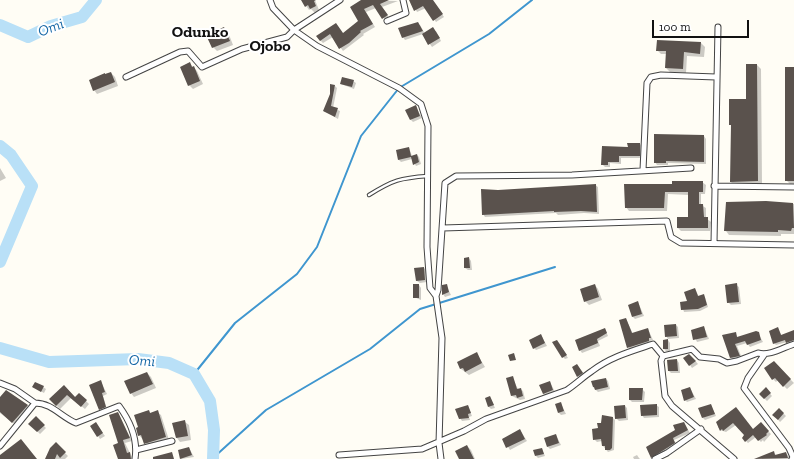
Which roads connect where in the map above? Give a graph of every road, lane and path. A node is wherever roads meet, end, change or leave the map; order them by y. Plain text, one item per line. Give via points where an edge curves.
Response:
1 (270, 0) edge
2 (340, 0) edge
3 (403, 0) edge
4 (387, 21) dead end
5 (718, 27) dead end
6 (294, 30) junction
7 (126, 77) dead end
8 (716, 77) junction
9 (691, 168) dead end
10 (643, 170) junction
11 (428, 176) junction
12 (714, 186) junction
13 (794, 187) edge
14 (369, 195) dead end
15 (443, 228) junction
16 (714, 243) junction
17 (794, 245) edge
18 (436, 296) junction
19 (794, 344) edge
20 (764, 355) junction
21 (663, 356) junction
22 (0, 383) edge
23 (35, 403) junction
24 (701, 429) junction
25 (172, 441) dead end
26 (439, 443) junction
27 (0, 446) edge
28 (136, 450) junction
29 (339, 455) dead end
30 (135, 459) edge
31 (441, 459) edge
32 (655, 459) edge
33 (734, 459) edge
34 (792, 459) edge

1 - 6 street via 273,8
2 - 6 street
3 - 4 street via 406,13
5 - 8 street
6 - 7 street via 278,41 242,48 202,67 188,51 180,52
6 - 11 street via 317,46 399,88 421,104 428,126
8 - 10 street via 651,77 647,83
8 - 12 street
9 - 10 street
10 - 15 street via 572,175 456,176 445,183
11 - 14 lane via 391,182
11 - 18 street via 429,282
12 - 13 street
12 - 16 street
15 - 16 street via 667,221 671,237 681,243
15 - 18 street
16 - 17 street
18 - 26 street via 442,338
19 - 20 street
20 - 21 street via 758,352 727,363 719,358 700,357 692,349
20 - 34 street via 744,388 788,448
21 - 24 street via 661,361 665,396 672,406
21 - 26 street via 653,344 618,355 567,390 486,419
22 - 23 street via 15,389
23 - 27 street
23 - 28 street via 55,408 76,423 119,406 127,417
24 - 32 street via 667,454
24 - 33 street
25 - 28 street
26 - 29 street via 422,449
26 - 31 street
28 - 30 street

